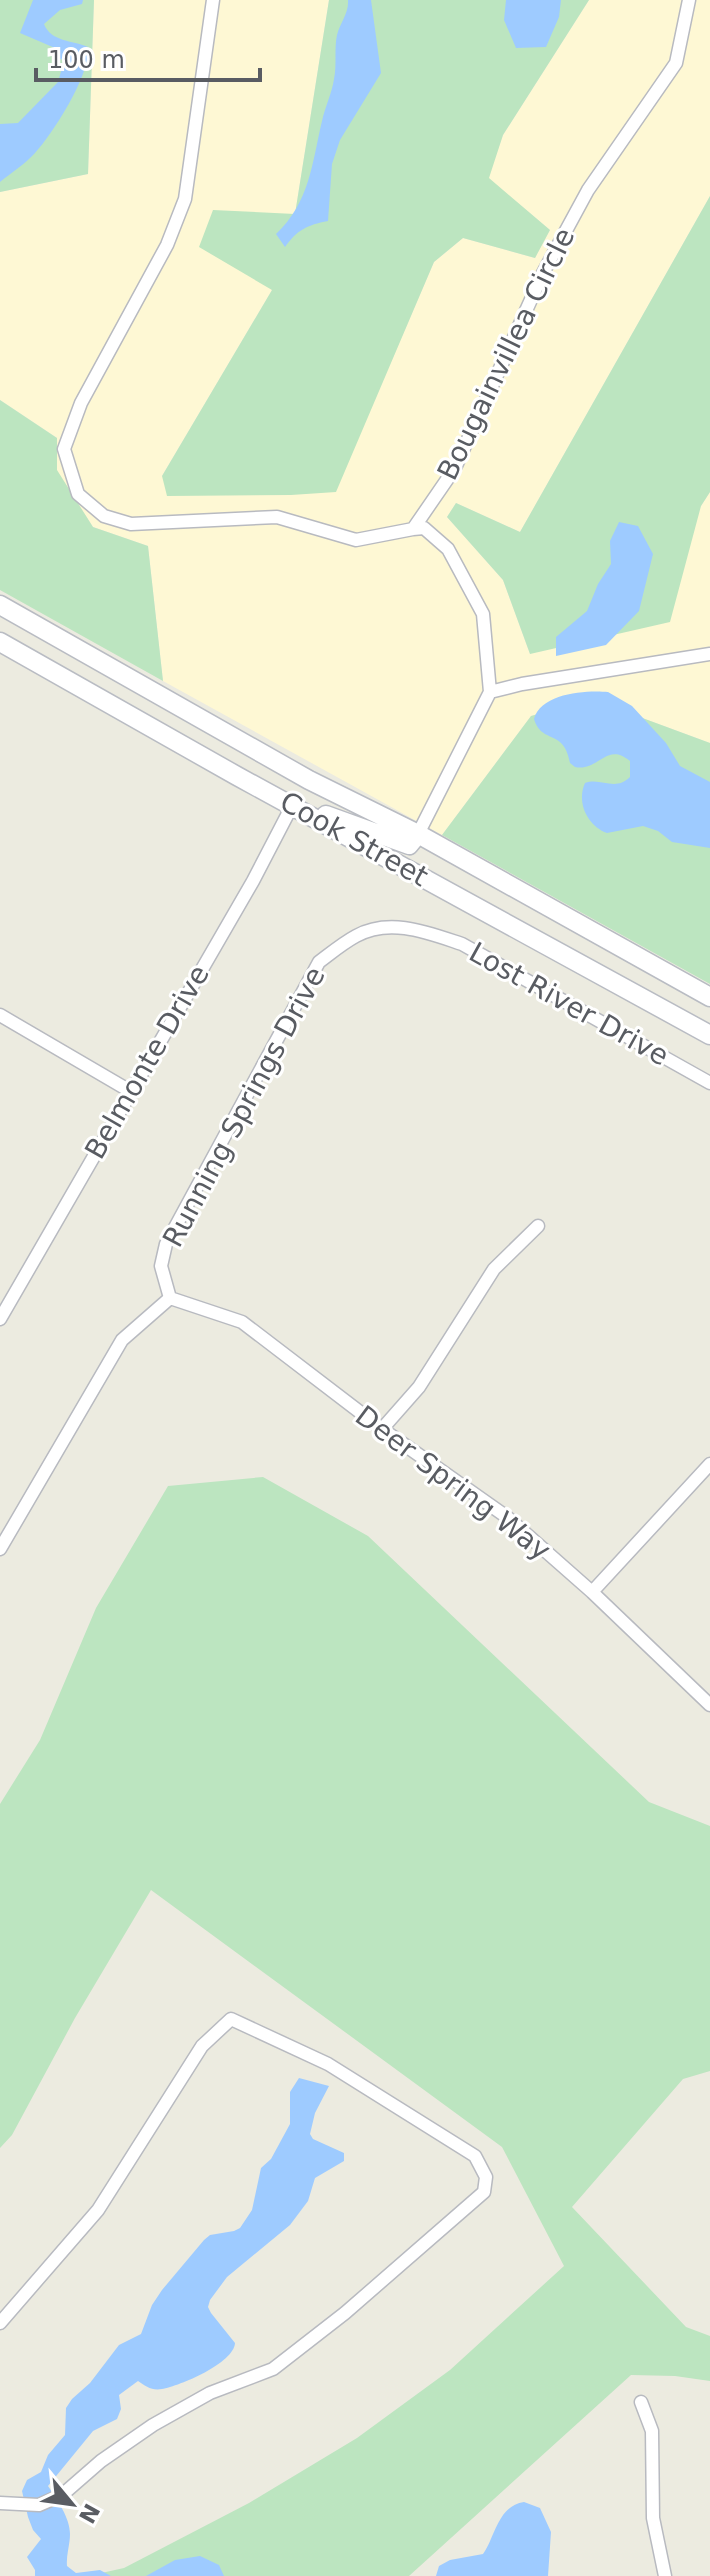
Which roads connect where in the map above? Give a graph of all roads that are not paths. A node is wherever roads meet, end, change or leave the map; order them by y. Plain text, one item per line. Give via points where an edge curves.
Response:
1 (213, 0) edge
2 (689, 0) edge
3 (413, 529) junction
4 (0, 605) edge
5 (0, 618) edge
6 (0, 642) edge
7 (710, 654) edge
8 (93, 657) junction
9 (490, 692) junction
10 (293, 804) junction
11 (418, 834) junction
12 (424, 931) joint
13 (710, 997) edge
14 (0, 1015) edge
15 (710, 1035) edge
16 (710, 1083) edge
17 (130, 1091) junction
18 (538, 1226) dead end
19 (170, 1298) junction
20 (0, 1319) edge
21 (382, 1429) junction
22 (710, 1464) edge
23 (0, 1549) edge
24 (592, 1592) junction
25 (710, 1705) edge
26 (0, 2323) edge
27 (641, 2402) dead end
28 (0, 2503) edge
29 (665, 2576) edge

1 - 3 street via 185,199 167,245 81,403 64,449 78,494 104,516 131,524 277,517 356,540
2 - 3 street, Bougainvillea Circle via 676,63 588,190 543,273 455,468
3 - 9 street via 424,528 448,549 483,614
4 - 8 main road, Cook Street
5 - 8 main road via 36,638
6 - 10 main road, Cook Street
7 - 9 street
8 - 11 main road, Cook Street via 309,780
9 - 11 street
10 - 11 main road via 409,845
10 - 15 main road, Cook Street
10 - 17 street, Belmonte Drive
11 - 13 main road, Cook Street
12 - 16 street, Lost River Drive via 462,944
12 - 19 street, Running Springs Drive via 392,926 358,934 319,962 166,1244 161,1266
14 - 17 street
17 - 20 street, Belmonte Drive
18 - 21 street via 494,1269 419,1387
19 - 21 street, Deer Spring Way via 242,1322
19 - 23 street via 122,1340
21 - 24 street, Deer Spring Way via 507,1517
22 - 24 street
24 - 25 street, Deer Spring Way
26 - 28 street via 98,2210 202,2046 231,2019 328,2064 475,2156 486,2177 484,2192 273,2369 210,2393 153,2425 62,2495 39,2505
27 - 29 street via 652,2431 653,2518

